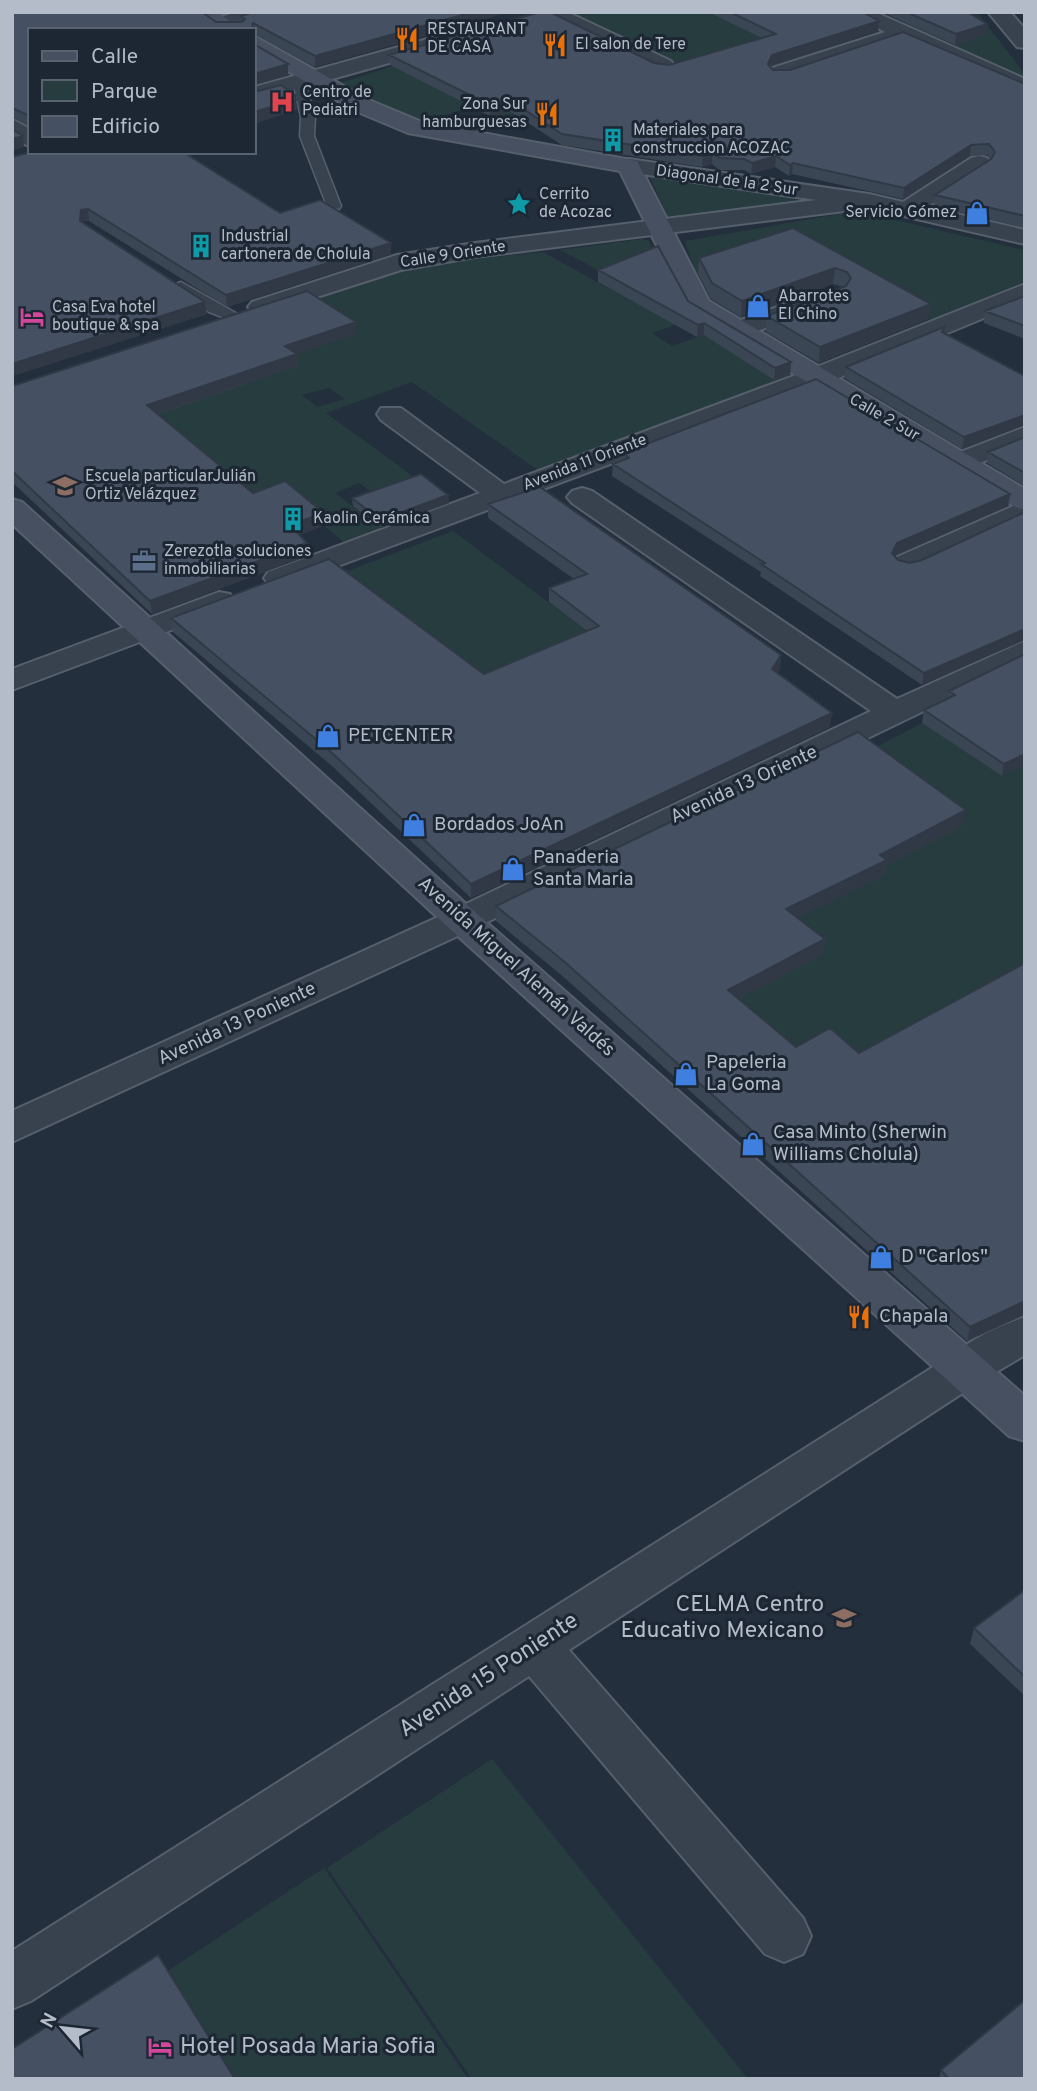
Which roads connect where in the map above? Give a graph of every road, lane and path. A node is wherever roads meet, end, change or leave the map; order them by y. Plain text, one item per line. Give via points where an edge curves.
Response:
1 (202, 12) edge
2 (261, 12) edge
3 (857, 12) edge
4 (998, 12) edge
5 (542, 13) edge
6 (227, 26) edge
7 (903, 33) junction
8 (455, 38) edge
9 (1025, 42) edge
10 (256, 43) edge
11 (663, 66) edge
12 (780, 73) edge
13 (307, 79) junction
14 (1025, 87) edge
15 (256, 93) edge
16 (492, 122) edge
17 (12, 126) edge
18 (450, 135) junction
19 (28, 147) edge
20 (979, 163) edge
21 (629, 166) junction
22 (869, 201) junction
23 (334, 206) edge
24 (906, 210) junction
25 (661, 229) junction
26 (1025, 237) edge
27 (168, 279) edge
28 (1025, 292) edge
29 (834, 294) edge
30 (233, 316) junction
31 (194, 329) edge
32 (736, 331) junction
33 (814, 378) junction
34 (391, 414) dead end
35 (1025, 435) edge
36 (960, 462) junction
37 (501, 495) junction
38 (582, 497) dead end
39 (1025, 501) edge
40 (12, 508) edge
41 (1025, 510) edge
42 (908, 563) edge
43 (144, 629) junction
44 (1025, 650) edge
45 (12, 680) edge
46 (895, 713) junction
47 (462, 920) junction
48 (12, 1128) edge
49 (1025, 1334) edge
50 (965, 1369) junction
51 (1025, 1423) edge
52 (535, 1647) junction
53 (784, 1936) dead end
54 (12, 1982) edge

1 - 6 main road
2 - 6 street
3 - 7 street
4 - 9 street
5 - 11 street
7 - 12 street
7 - 14 street
8 - 13 street
10 - 13 main road
13 - 15 street
13 - 18 main road, Diagonal de la 2 Sur via 416,128
13 - 23 lane via 307,136
16 - 18 lane
17 - 19 street
18 - 21 main road, Diagonal de la 2 Sur
20 - 24 street
21 - 22 street, Diagonal de la 2 Sur
21 - 25 main road, Calle 2 Sur
22 - 24 street, Diagonal de la 2 Sur
22 - 25 street, Calle 9 Oriente
24 - 26 street, Diagonal de la 2 Sur
25 - 30 street, Calle 9 Oriente via 397,263
25 - 32 main road, Calle 2 Sur via 698,306
27 - 30 lane
28 - 33 street, Avenida 11 Oriente
29 - 32 street
30 - 31 street, Calle 9 Oriente
32 - 33 main road, Calle 2 Sur
33 - 36 main road, Calle 2 Sur
33 - 37 street, Avenida 11 Oriente
34 - 37 street
35 - 36 street
36 - 39 main road, Calle 2 Sur
37 - 43 street, Avenida 11 Oriente
38 - 46 street
40 - 43 main road, Avenida Miguel Alemán Valdés
41 - 42 street
43 - 45 street, Avenida 11 Oriente
43 - 47 main road, Avenida Miguel Alemán Valdés
44 - 46 street, Avenida 13 Oriente
46 - 47 street, Avenida 13 Oriente
47 - 48 street, Avenida 13 Poniente
47 - 50 main road, Avenida Miguel Alemán Valdés
49 - 50 street, Avenida 15 Poniente
50 - 51 main road, Avenida Miguel Alemán Valdés
50 - 52 street, Avenida 15 Poniente
52 - 53 street
52 - 54 street, Avenida 15 Poniente

